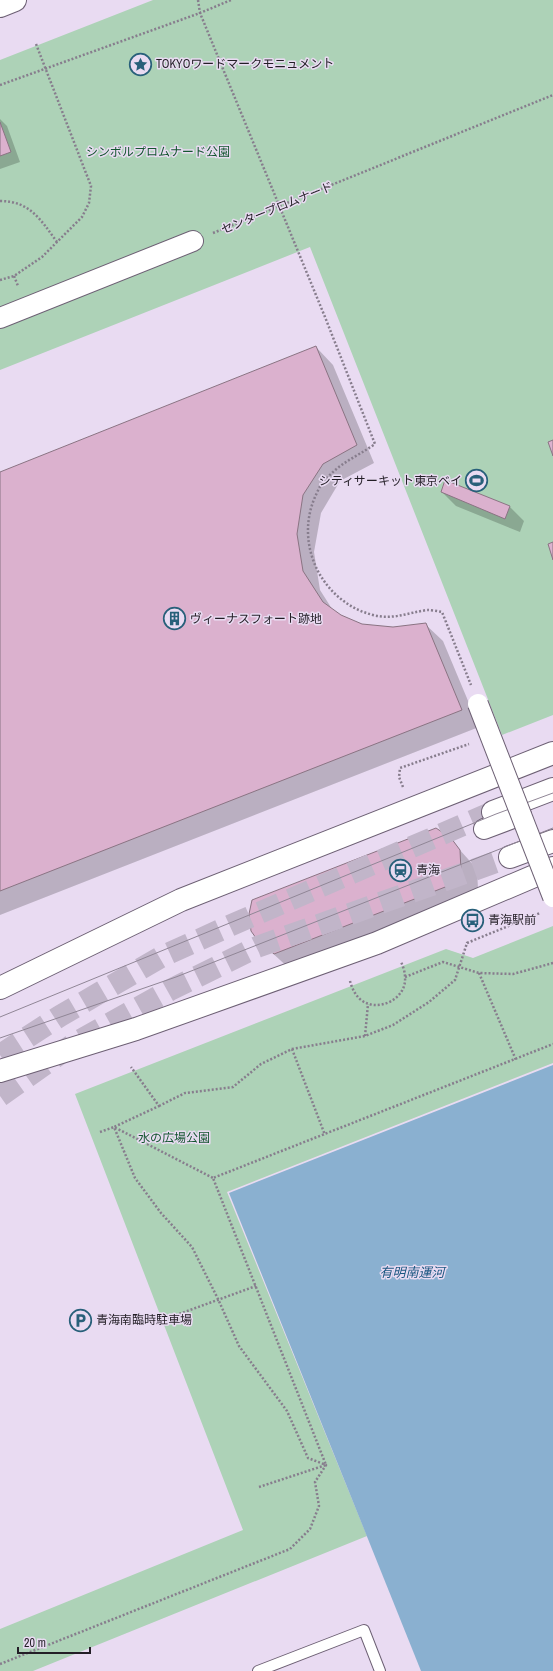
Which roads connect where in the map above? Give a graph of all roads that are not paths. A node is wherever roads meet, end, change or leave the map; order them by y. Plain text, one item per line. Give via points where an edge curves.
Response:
1 (192, 241) road end
2 (0, 318) edge
3 (478, 704) road end
4 (553, 753) edge
5 (553, 789) edge
6 (521, 815) junction
7 (489, 820) joint
8 (553, 841) edge
9 (510, 857) tunnel mouth
10 (553, 868) edge
11 (549, 904) edge
12 (0, 988) edge
13 (0, 1071) edge
14 (258, 1671) edge
15 (380, 1671) edge

1 - 2 street
3 - 6 street, bridge
4 - 12 street via 181,900
5 - 7 street
6 - 7 street
6 - 11 street, bridge
8 - 9 street
10 - 13 street via 377,943 136,1029
14 - 15 lane via 364,1630

